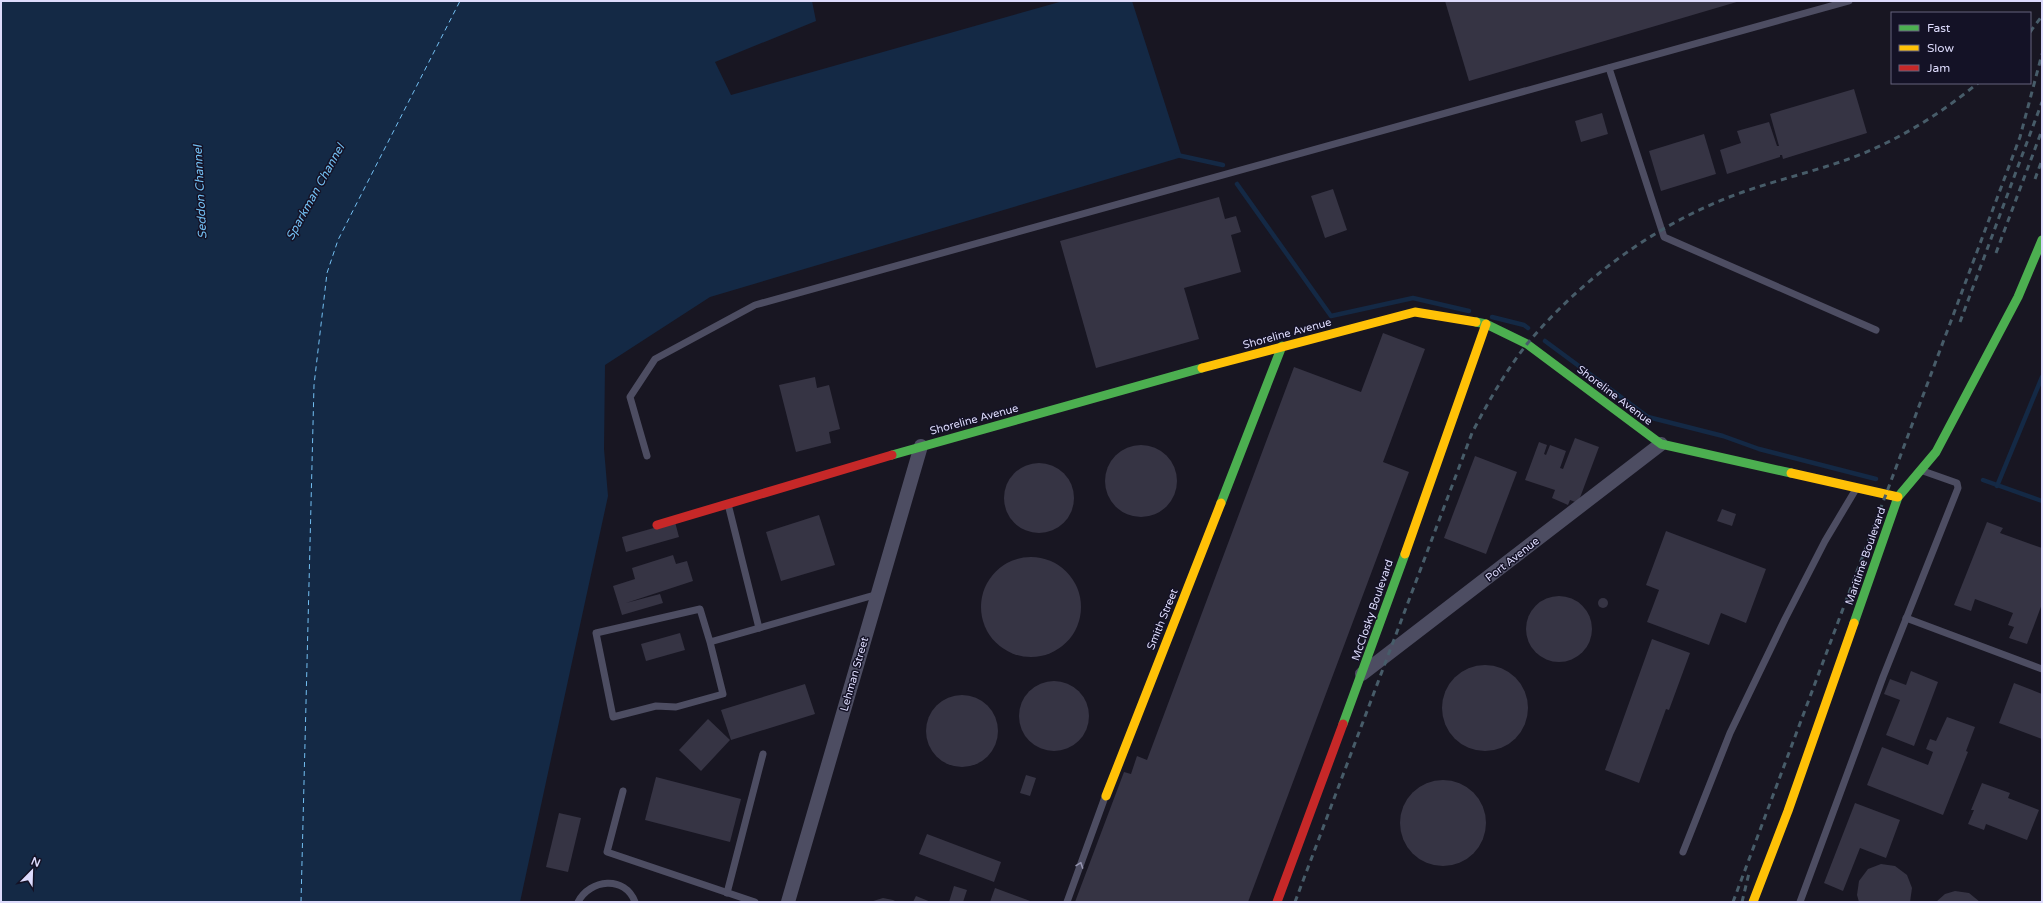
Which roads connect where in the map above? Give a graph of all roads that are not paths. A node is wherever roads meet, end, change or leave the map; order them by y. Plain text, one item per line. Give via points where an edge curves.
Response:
1 (1849, 1) edge
2 (1608, 68) junction
3 (2042, 240) edge
4 (2038, 261) edge
5 (1486, 324) junction
6 (1876, 330) dead end
7 (1282, 346) junction
8 (1661, 444) junction
9 (921, 446) junction
10 (647, 456) dead end
11 (1921, 470) junction
12 (1856, 489) junction
13 (1898, 497) junction
14 (728, 504) junction
15 (657, 525) dead end
16 (878, 594) junction
17 (1906, 618) junction
18 (760, 628) junction
19 (710, 642) junction
20 (2042, 669) edge
21 (1362, 674) junction
22 (763, 754) dead end
23 (623, 791) dead end
24 (1106, 796) joint
25 (1683, 852) dead end
26 (726, 892) junction
27 (578, 902) edge
28 (635, 902) edge
29 (755, 902) edge
30 (788, 902) edge
31 (1067, 902) edge
32 (1277, 902) edge
33 (1753, 902) edge
34 (1800, 902) edge

1 - 2 lane
2 - 6 lane via 1664,237
2 - 10 lane via 755,305 655,359 630,397
3 - 4 street, Maritime Boulevard
4 - 11 street, Maritime Boulevard via 1940,445
5 - 7 street, Shoreline Avenue via 1415,312
5 - 8 street, Shoreline Avenue via 1528,344
5 - 21 street, McClosky Boulevard
7 - 9 street, Shoreline Avenue
7 - 24 street, Smith Street
8 - 12 street, Shoreline Avenue
8 - 21 street, Port Avenue
9 - 14 street, Shoreline Avenue
9 - 16 street, Lehman Street
11 - 13 street, Maritime Boulevard
11 - 17 lane via 1957,483 1958,488
12 - 13 street, Shoreline Avenue
12 - 25 lane via 1825,541 1730,733
13 - 33 street, Maritime Boulevard via 1788,811
14 - 15 street, Shoreline Avenue
14 - 18 lane
16 - 18 lane
16 - 30 street, Lehman Street
17 - 20 lane
17 - 34 lane
18 - 19 lane
19 - 19 lane via 700,609 596,633 613,717 656,706 676,707 723,694
21 - 32 street, McClosky Boulevard
22 - 26 lane
23 - 26 lane via 607,852
31 -> 24 lane, Smith Street
26 - 29 lane
27 - 28 lane via 588,888 606,882 626,889

